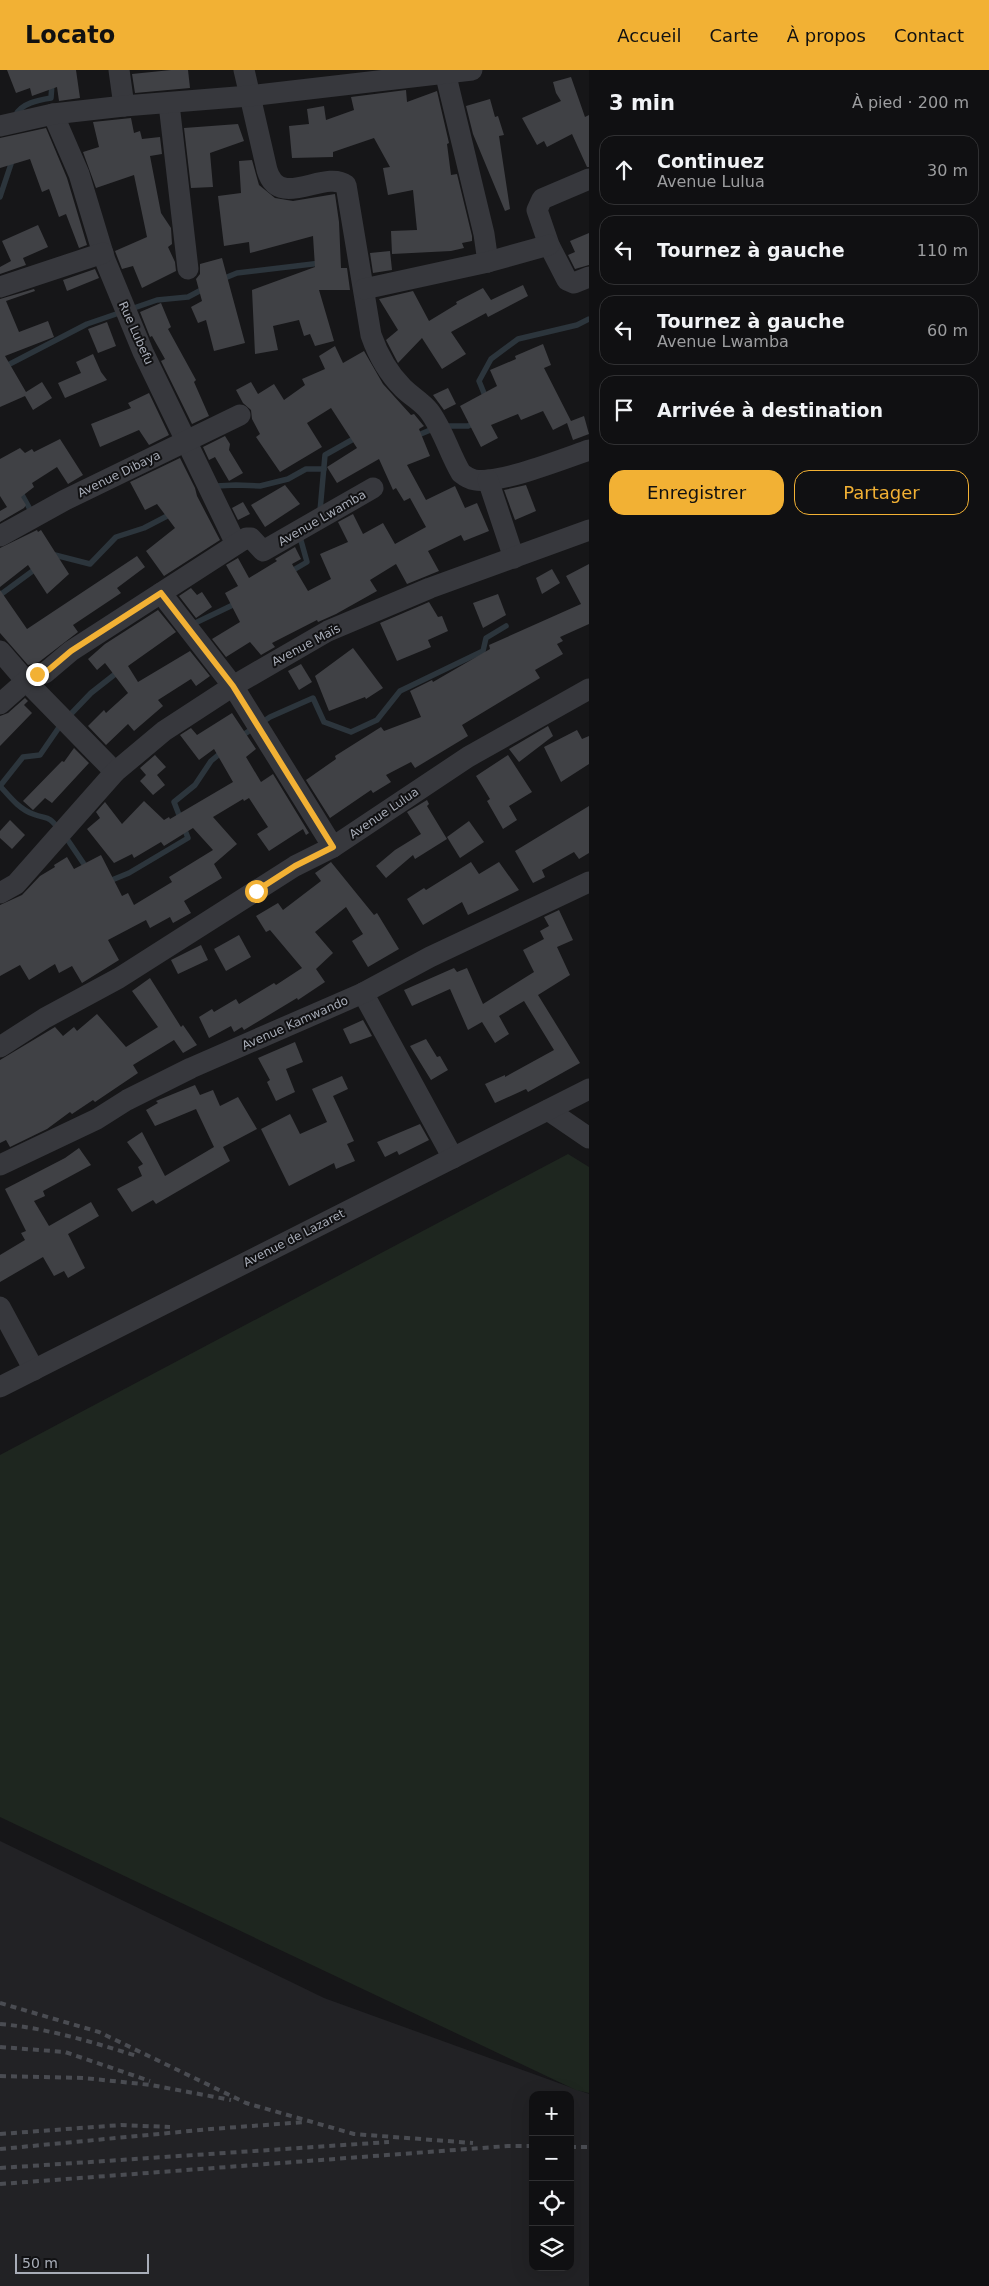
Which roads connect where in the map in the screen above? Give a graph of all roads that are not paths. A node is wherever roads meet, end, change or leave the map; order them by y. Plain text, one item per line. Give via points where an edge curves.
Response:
1 (119, 70) edge
2 (244, 70) edge
3 (472, 70) edge
4 (445, 72) junction
5 (249, 96) junction
6 (169, 104) junction
7 (124, 106) junction
8 (54, 114) junction
9 (0, 126) edge
10 (589, 180) edge
11 (550, 245) junction
12 (103, 253) junction
13 (488, 262) junction
14 (188, 269) dead end
15 (589, 277) edge
16 (0, 287) edge
17 (364, 289) junction
18 (240, 416) dead end
19 (187, 440) junction
20 (589, 450) edge
21 (488, 480) junction
22 (373, 488) dead end
23 (589, 530) edge
24 (0, 536) edge
25 (236, 544) junction
26 (514, 558) junction
27 (161, 593) junction
28 (0, 651) edge
29 (26, 681) junction
30 (233, 686) junction
31 (589, 689) edge
32 (0, 704) edge
33 (115, 772) junction
34 (333, 847) junction
35 (589, 882) edge
36 (0, 893) edge
37 (364, 993) junction
38 (0, 1047) edge
39 (589, 1089) edge
40 (548, 1110) junction
41 (589, 1138) edge
42 (453, 1158) junction
43 (0, 1164) edge
44 (0, 1307) edge
45 (34, 1370) junction
46 (0, 1387) edge

1 - 7 street
2 - 5 street
3 - 4 street
4 - 5 street
4 - 13 street
5 - 6 street
5 - 17 street via 272,181 280,187 293,189 336,181 346,185
6 - 7 street
6 - 14 street
7 - 8 street
8 - 9 street
8 - 12 street, Rue Lubefu via 80,174
10 - 11 street via 539,202 537,210
11 - 13 street
11 - 15 street via 569,282
12 - 16 street
12 - 19 street, Rue Lubefu via 144,352
13 - 17 street
17 - 21 street via 371,335 387,370 428,409 461,473 468,478
18 - 19 street, Avenue Dibaya
19 - 24 street, Avenue Dibaya
19 - 25 street, Rue Lubefu
20 - 21 street
21 - 26 street
22 - 25 street, Avenue Lwamba via 264,551 251,538
23 - 26 street, Avenue Maïs
25 - 27 street
26 - 30 street, Avenue Maïs via 430,588 328,631
27 - 29 street via 71,651 45,673
27 - 30 street
28 - 29 street
29 - 32 street
29 - 33 street
30 - 33 street, Avenue Maïs via 164,731
30 - 34 street
31 - 34 street, Avenue Lulua via 468,757
33 - 36 street, Avenue Maïs via 16,884
34 - 38 street, Avenue Lulua via 295,866 119,978 45,1018
35 - 37 street, Avenue Kamwando via 430,957
37 - 42 street
37 - 43 street, Avenue Kamwando via 191,1068 97,1119
39 - 40 street, Avenue de Lazaret
40 - 41 street
40 - 42 street, Avenue de Lazaret
42 - 45 street, Avenue de Lazaret
44 - 45 street
45 - 46 street, Avenue de Lazaret

